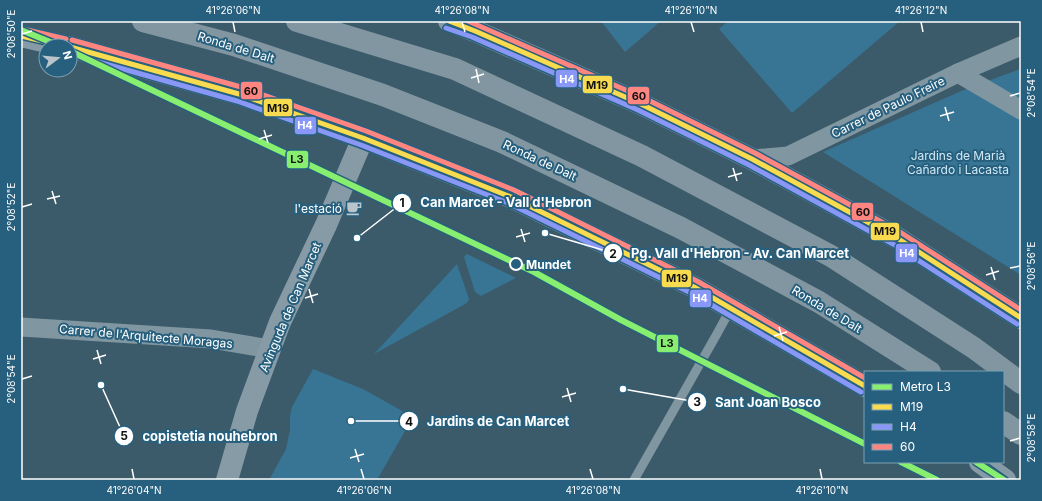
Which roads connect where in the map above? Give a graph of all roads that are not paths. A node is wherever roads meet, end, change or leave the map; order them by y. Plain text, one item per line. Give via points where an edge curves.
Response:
1 (143, 21) edge
2 (297, 21) edge
3 (449, 21) edge
4 (471, 26) edge
5 (21, 36) edge
6 (38, 40) edge
7 (1021, 46) edge
8 (78, 50) edge
9 (958, 73) junction
10 (1021, 110) edge
11 (363, 138) junction
12 (752, 159) junction
13 (731, 308) junction
14 (1021, 318) edge
15 (21, 327) edge
16 (270, 349) junction
17 (928, 371) edge
18 (1021, 383) edge
19 (864, 385) edge
20 (1004, 423) edge
21 (1021, 434) edge
22 (981, 463) edge
23 (227, 480) edge
24 (634, 480) edge
25 (1005, 480) edge

1 - 17 highway, Ronda de Dalt via 234,45 383,94 502,142 695,235 818,302
2 - 18 highway via 455,69 642,156 831,256 974,348
3 - 4 street
4 - 12 street via 641,104
5 - 6 street
7 - 9 street, Carrer de Paulo Freire
8 - 11 street via 239,94
9 - 10 street
9 - 12 street, Carrer de Paulo Freire via 788,156
11 - 13 street via 511,197 694,286
11 - 16 street, Avinguda de Can Marcet
12 - 14 street via 897,238
13 - 19 street
13 - 24 lane
15 - 16 street, Carrer de l'Arquitecte Moragas via 211,339
16 - 23 street, Avinguda de Can Marcet via 247,411
20 - 21 highway
22 - 25 street

